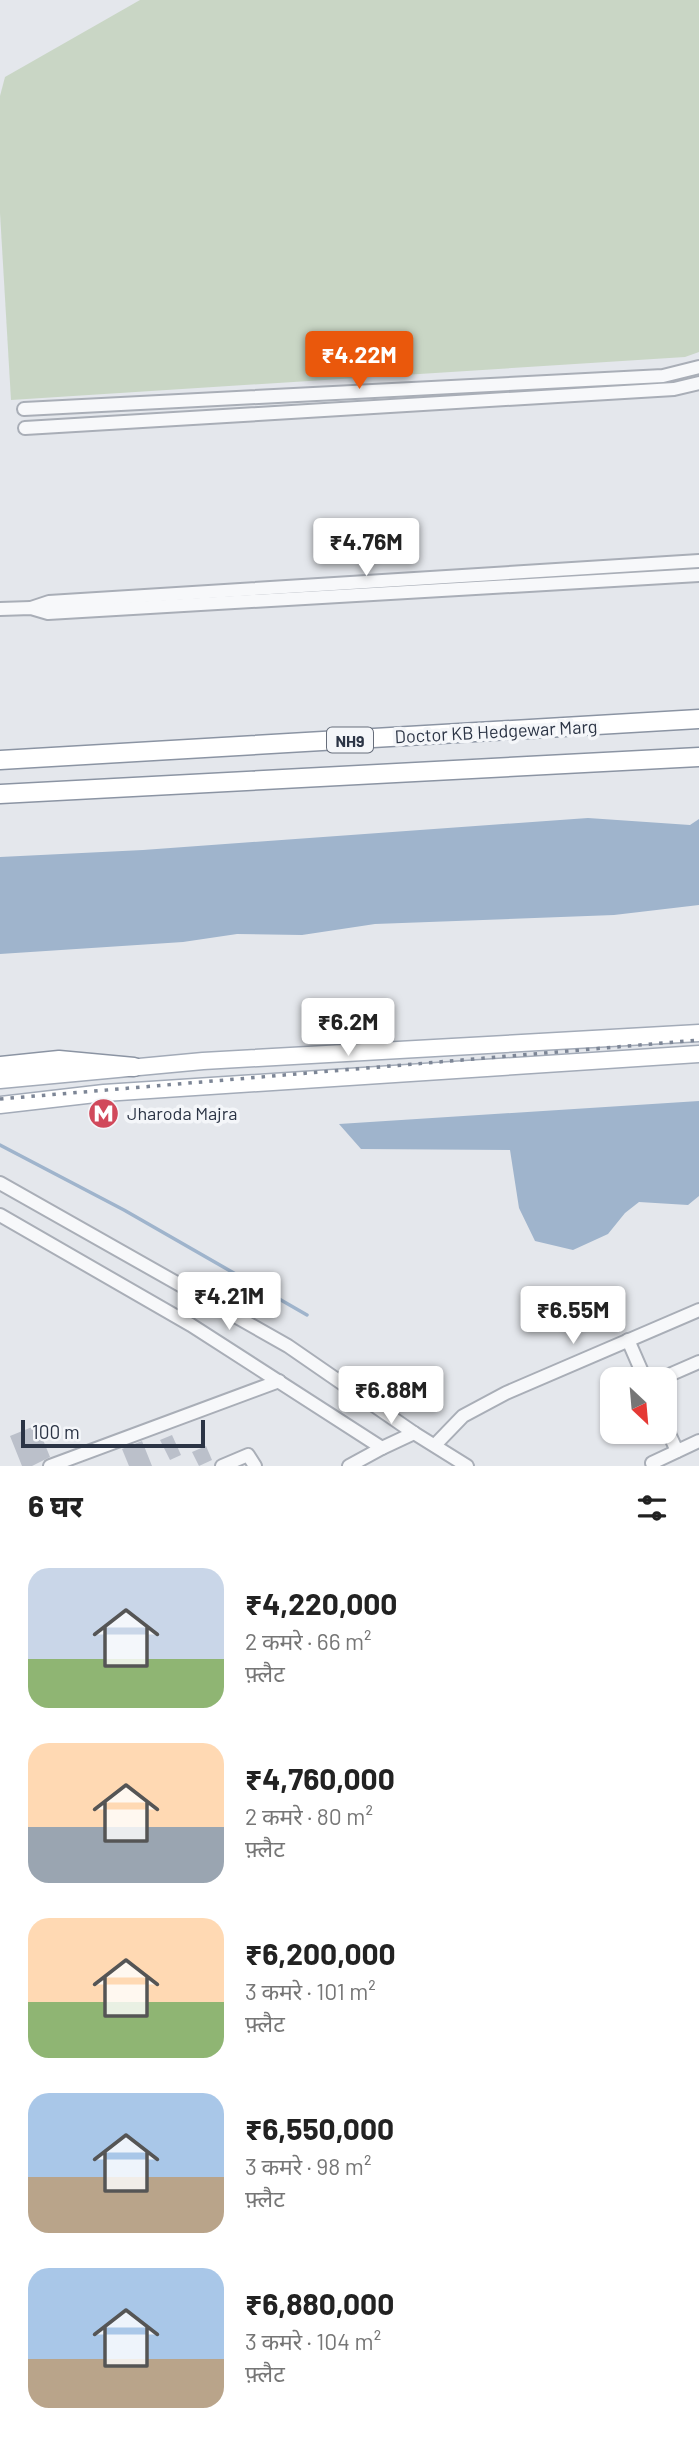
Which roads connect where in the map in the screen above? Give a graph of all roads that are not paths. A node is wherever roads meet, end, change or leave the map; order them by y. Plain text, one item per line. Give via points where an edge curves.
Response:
1 (699, 367) edge
2 (699, 383) edge
3 (24, 410) dead end
4 (25, 428) dead end
5 (699, 561) edge
6 (699, 575) edge
7 (31, 608) junction
8 (0, 609) edge
9 (699, 719) edge
10 (699, 757) edge
11 (0, 761) edge
12 (0, 794) edge
13 (699, 1033) edge
14 (699, 1054) edge
15 (0, 1066) edge
16 (134, 1067) junction
17 (0, 1080) edge
18 (0, 1105) edge
19 (0, 1183) edge
20 (0, 1215) edge
21 (699, 1310) edge
22 (628, 1340) junction
23 (699, 1362) edge
24 (640, 1367) edge
25 (677, 1372) edge
26 (279, 1381) junction
27 (414, 1433) junction
28 (699, 1441) edge
29 (674, 1444) edge
30 (435, 1445) junction
31 (382, 1448) junction
32 (677, 1451) junction
33 (455, 1458) junction
34 (652, 1463) dead end
35 (50, 1466) edge
36 (222, 1466) edge
37 (255, 1466) edge
38 (349, 1466) edge
39 (442, 1466) edge
40 (467, 1466) edge

1 - 3 street via 663,376
2 - 4 street via 674,389
5 - 7 street via 49,602
6 - 7 street via 48,613
7 - 8 street
9 - 11 highway, Doctor KB Hedgewar Marg / NH9
10 - 12 highway, Doctor KB Hedgewar Marg / NH9
13 - 16 main road
14 - 18 main road via 104,1093
15 - 16 highway via 59,1060
16 - 17 main road
19 - 27 street via 288,1346
20 - 26 street
21 - 22 street
22 - 24 street
22 - 30 street via 506,1393 459,1419
23 - 25 street
26 - 31 street
26 - 35 street
27 - 30 street
27 - 31 street
28 - 32 street
29 - 32 street
30 - 33 street
31 - 38 street
32 - 34 street
33 - 39 street
33 - 40 street
36 - 37 street via 248,1455

